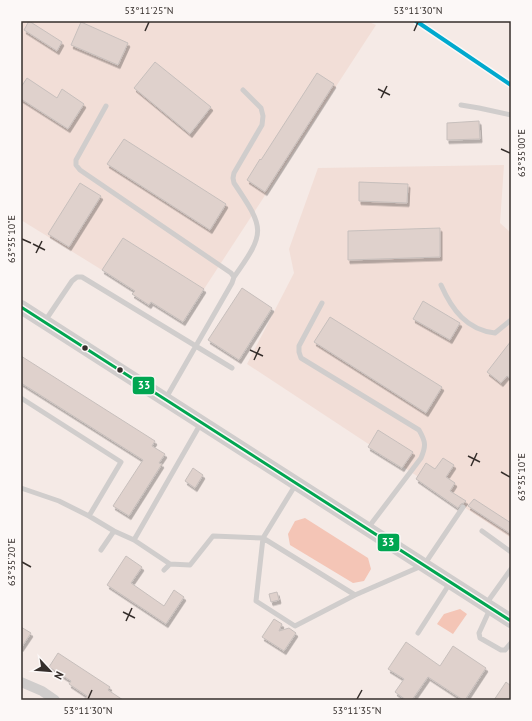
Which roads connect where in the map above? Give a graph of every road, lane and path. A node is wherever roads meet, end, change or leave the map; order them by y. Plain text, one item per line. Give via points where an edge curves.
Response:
1 (243, 90) dead end
2 (461, 105) dead end
3 (106, 106) dead end
4 (511, 115) edge
5 (234, 278) junction
6 (441, 285) dead end
7 (322, 303) dead end
8 (21, 306) edge
9 (511, 320) edge
10 (45, 322) junction
11 (196, 347) junction
12 (232, 368) dead end
13 (21, 398) edge
14 (165, 399) junction
15 (201, 422) junction
16 (296, 483) junction
17 (21, 488) edge
18 (464, 507) dead end
19 (89, 516) junction
20 (368, 529) junction
21 (114, 531) junction
22 (482, 531) dead end
23 (263, 538) junction
24 (134, 540) junction
25 (101, 550) dead end
26 (511, 552) edge
27 (170, 564) junction
28 (424, 565) junction
29 (511, 569) edge
30 (164, 570) dead end
31 (451, 582) junction
32 (355, 595) junction
33 (488, 606) junction
34 (511, 621) edge
35 (418, 633) dead end
36 (511, 643) edge
37 (21, 682) edge
38 (55, 700) edge

1 - 5 lane via 261,108 262,125 233,178 256,217 258,228 257,241
2 - 4 lane
3 - 5 lane via 76,160 76,165 231,273
5 - 11 lane
6 - 9 lane via 465,322 484,332 496,333
7 - 20 lane via 299,346 301,358 419,430 424,439 425,448 421,458
8 - 10 main road
10 - 11 lane via 72,281 82,277
10 - 14 main road
11 - 12 lane
11 - 14 lane
13 - 19 lane via 121,462
14 - 15 main road
15 - 16 main road
15 - 24 lane
16 - 20 main road
16 - 23 lane
17 - 19 lane via 60,501
18 - 28 lane
19 - 21 lane
20 - 28 main road
21 - 24 lane
21 - 25 lane
22 - 26 lane
23 - 27 lane via 213,536 190,565
23 - 32 lane
23 - 32 lane via 256,601 295,626
24 - 27 lane
27 - 30 lane
28 - 31 main road
28 - 32 lane
29 - 33 lane
31 - 33 main road
31 - 35 lane
33 - 34 main road
33 - 36 lane via 479,633 480,638 500,650 505,650
37 - 38 street

